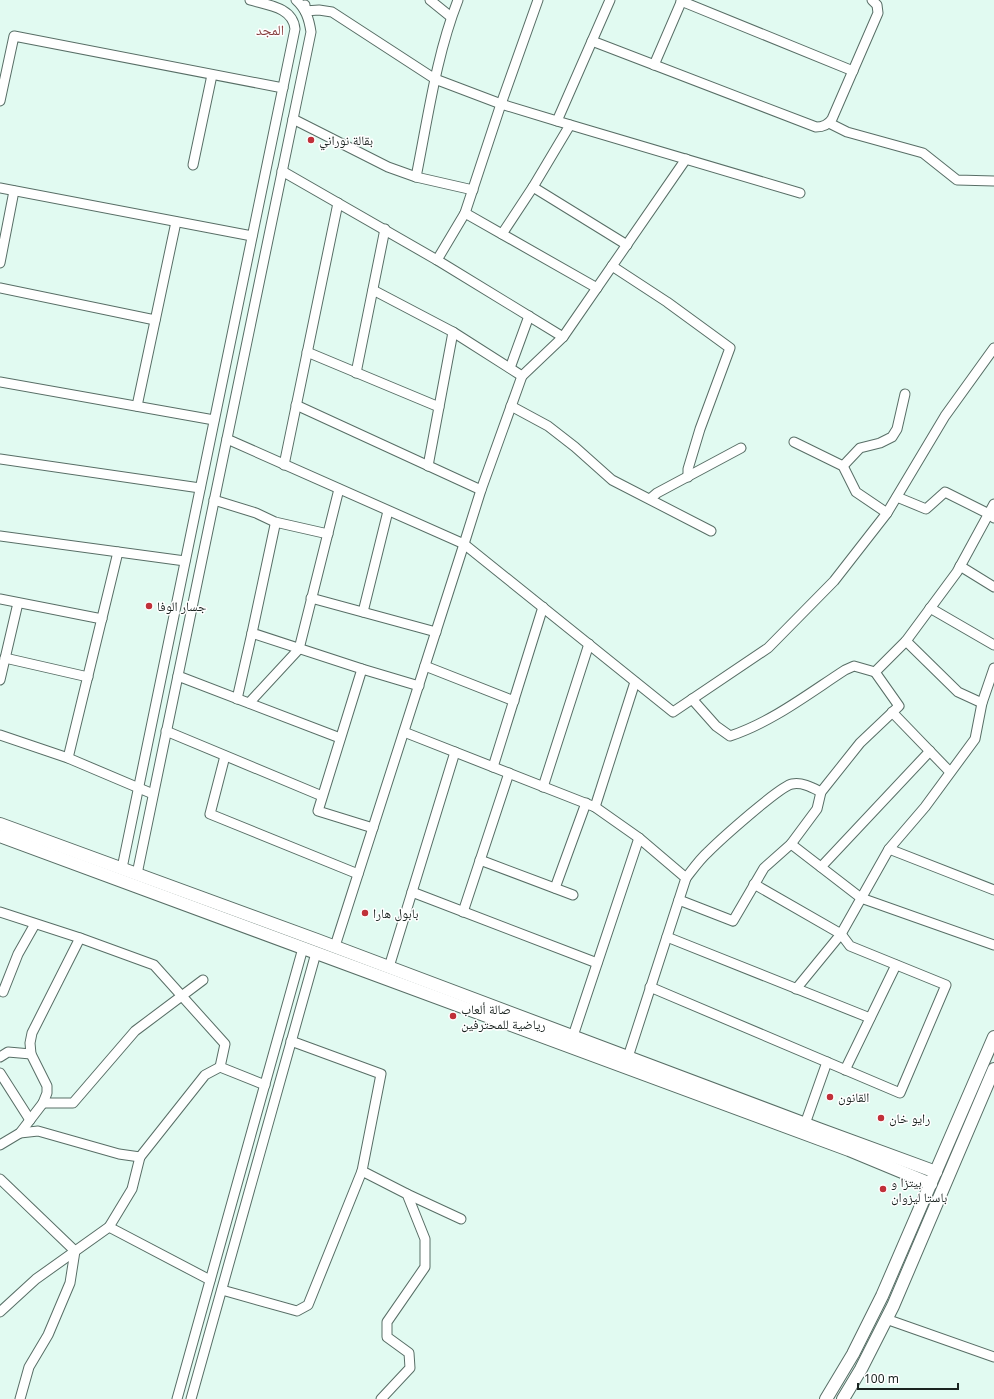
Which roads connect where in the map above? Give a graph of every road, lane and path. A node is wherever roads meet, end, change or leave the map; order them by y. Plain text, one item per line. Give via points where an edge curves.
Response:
1 (250, 0) edge
2 (296, 0) edge
3 (304, 0) edge
4 (430, 0) edge
5 (458, 0) edge
6 (538, 0) edge
7 (610, 0) edge
8 (872, 0) edge
9 (681, 1) edge
10 (305, 11) junction
11 (451, 17) junction
12 (592, 41) junction
13 (654, 65) junction
14 (853, 71) junction
15 (212, 74) junction
16 (435, 78) junction
17 (282, 88) junction
18 (0, 101) edge
19 (501, 104) junction
20 (293, 119) junction
21 (557, 121) junction
22 (829, 123) junction
23 (570, 125) junction
24 (686, 159) junction
25 (193, 165) dead end
26 (282, 171) junction
27 (416, 178) junction
28 (994, 181) edge
29 (533, 187) junction
30 (0, 188) edge
31 (472, 190) junction
32 (14, 191) junction
33 (800, 193) dead end
34 (338, 203) junction
35 (465, 213) junction
36 (176, 222) junction
37 (385, 229) junction
38 (502, 234) junction
39 (252, 236) junction
40 (626, 245) junction
41 (437, 260) junction
42 (0, 263) edge
43 (612, 266) junction
44 (0, 288) edge
45 (597, 288) junction
46 (373, 290) junction
47 (529, 316) junction
48 (155, 320) junction
49 (453, 332) junction
50 (563, 337) junction
51 (994, 348) edge
52 (307, 352) junction
53 (510, 368) junction
54 (356, 373) junction
55 (522, 376) junction
56 (0, 382) edge
57 (905, 394) dead end
58 (296, 405) junction
59 (137, 406) junction
60 (511, 406) junction
61 (439, 407) junction
62 (214, 420) junction
63 (227, 439) junction
64 (794, 442) dead end
65 (741, 448) dead end
66 (0, 459) edge
67 (284, 465) junction
68 (428, 466) junction
69 (843, 466) junction
70 (688, 477) junction
71 (200, 488) junction
72 (339, 489) junction
73 (481, 490) junction
74 (897, 497) junction
75 (650, 499) junction
76 (214, 500) junction
77 (994, 504) edge
78 (388, 511) junction
79 (887, 513) junction
80 (991, 516) edge
81 (275, 525) dead end
82 (711, 531) dead end
83 (328, 534) junction
84 (0, 536) edge
85 (464, 544) junction
86 (118, 552) junction
87 (185, 561) junction
88 (960, 566) junction
89 (994, 587) edge
90 (312, 598) junction
91 (0, 599) edge
92 (18, 603) junction
93 (543, 607) junction
94 (930, 608) junction
95 (363, 612) junction
96 (102, 619) junction
97 (436, 632) junction
98 (252, 633) junction
99 (906, 641) junction
100 (589, 644) junction
101 (994, 645) edge
102 (299, 649) junction
103 (5, 658) junction
104 (425, 666) junction
105 (994, 668) edge
106 (362, 669) junction
107 (875, 672) junction
108 (178, 676) junction
109 (88, 677) junction
110 (0, 680) edge
111 (635, 682) junction
112 (419, 686) junction
113 (237, 699) junction
114 (692, 699) junction
115 (514, 701) junction
116 (249, 703) junction
117 (982, 704) junction
118 (892, 712) junction
119 (166, 731) junction
120 (404, 732) junction
121 (0, 735) edge
122 (340, 738) junction
123 (930, 751) junction
124 (455, 752) junction
125 (225, 756) junction
126 (68, 758) junction
127 (493, 767) junction
128 (950, 772) junction
129 (510, 773) junction
130 (543, 786) junction
131 (138, 788) junction
132 (822, 792) junction
133 (153, 794) junction
134 (322, 796) junction
135 (590, 805) junction
136 (0, 824) edge
137 (373, 828) junction
138 (0, 836) edge
139 (639, 838) junction
140 (791, 844) junction
141 (889, 849) junction
142 (480, 860) junction
143 (821, 867) junction
144 (122, 868) junction
145 (137, 874) junction
146 (358, 874) junction
147 (686, 878) junction
148 (754, 884) junction
149 (556, 888) junction
150 (994, 890) edge
151 (412, 892) junction
152 (573, 895) dead end
153 (861, 898) junction
154 (679, 900) junction
155 (0, 912) edge
156 (463, 912) junction
157 (35, 924) junction
158 (841, 934) junction
159 (667, 937) junction
160 (80, 938) junction
161 (994, 945) edge
162 (335, 946) junction
163 (303, 948) junction
164 (316, 953) junction
165 (597, 963) junction
166 (896, 965) junction
167 (389, 967) junction
168 (203, 980) dead end
169 (650, 987) junction
170 (796, 989) junction
171 (3, 992) dead end
172 (182, 996) junction
173 (870, 1018) junction
174 (573, 1036) junction
175 (994, 1037) edge
176 (291, 1041) junction
177 (31, 1054) junction
178 (0, 1057) edge
179 (628, 1057) junction
180 (827, 1062) junction
181 (220, 1067) junction
182 (994, 1069) edge
183 (845, 1070) junction
184 (0, 1073) edge
185 (265, 1085) junction
186 (44, 1103) junction
187 (30, 1120) junction
188 (805, 1124) junction
189 (20, 1133) junction
190 (0, 1145) edge
191 (140, 1157) junction
192 (362, 1171) junction
193 (936, 1172) junction
194 (0, 1179) edge
195 (931, 1184) junction
196 (407, 1194) junction
197 (461, 1219) dead end
198 (109, 1227) junction
199 (75, 1251) junction
200 (210, 1280) junction
201 (222, 1290) junction
202 (0, 1312) edge
203 (886, 1319) junction
204 (994, 1357) edge
205 (20, 1399) edge
206 (177, 1399) edge
207 (191, 1399) edge
208 (381, 1399) edge
209 (826, 1399) edge
210 (843, 1399) edge

1 - 17 street via 284,10 294,24
2 - 10 street
3 - 10 street
4 - 11 street
5 - 11 street
6 - 19 street
7 - 12 street
8 - 14 street via 877,5 878,13
9 - 13 street
9 - 14 street
10 - 16 street via 332,12
10 - 20 street via 310,20 311,32
11 - 16 street
12 - 13 street
12 - 21 street
13 - 22 street via 816,127
14 - 22 street
15 - 17 street
15 - 18 street via 14,36
15 - 25 street
16 - 19 street
16 - 27 street
17 - 39 street
19 - 21 street
19 - 31 street
20 - 26 street
20 - 27 street via 388,167
21 - 23 street
22 - 28 street via 847,132 923,153 957,180
23 - 24 street
23 - 29 street
24 - 33 street
24 - 40 street
26 - 34 street
26 - 63 street
27 - 31 street
29 - 38 street
29 - 40 street
30 - 32 street
31 - 35 street
32 - 36 street
32 - 42 street
34 - 37 street
34 - 52 street
35 - 38 street
35 - 41 street
36 - 39 street
36 - 48 street
37 - 41 street
37 - 46 street
38 - 45 street
39 - 62 street
40 - 43 street
41 - 47 street
43 - 45 street
43 - 70 street via 730,348 700,429
44 - 48 street
45 - 50 street
46 - 49 street
46 - 54 street
47 - 50 street
47 - 53 street
48 - 59 street
49 - 53 street
49 - 61 street
50 - 55 street
51 - 74 street via 945,416
52 - 54 street
52 - 58 street
53 - 55 street
54 - 61 street
55 - 60 street
56 - 59 street
57 - 69 street via 897,429 892,437 860,448
58 - 67 street
58 - 68 street
59 - 62 street
60 - 73 street
60 - 75 street via 548,426 612,480
61 - 68 street
62 - 71 street
63 - 67 street
63 - 76 street
64 - 69 street
65 - 70 street
66 - 71 street
67 - 72 street
68 - 73 street
69 - 79 street via 856,492
70 - 75 street
71 - 87 street
72 - 78 street
72 - 83 street
73 - 85 street
74 - 79 street
74 - 80 street via 926,509 945,492
75 - 82 street
76 - 83 street via 256,513 275,522
76 - 108 street
77 - 80 street
78 - 85 street
78 - 95 street
79 - 114 street via 834,581 768,648
80 - 88 street
81 - 98 street
83 - 90 street
84 - 86 street
85 - 93 street
85 - 97 street
86 - 87 street
86 - 96 street
87 - 131 street
88 - 89 street
88 - 94 street
90 - 95 street
90 - 102 street
91 - 92 street
92 - 96 street
92 - 103 street
93 - 100 street
93 - 115 street
94 - 99 street
94 - 101 street
95 - 97 street
96 - 109 street
97 - 104 street
98 - 102 street
98 - 113 street
99 - 107 street
99 - 117 street via 958,692
100 - 111 street
100 - 130 street
102 - 106 street
102 - 116 street
103 - 109 street
103 - 110 street
104 - 112 street
104 - 115 street
105 - 117 street
106 - 112 street
106 - 122 street
107 - 114 street via 854,666 785,709 730,736 716,726
107 - 118 street via 899,706
108 - 113 street
108 - 119 street
109 - 126 street
111 - 114 street via 673,712
111 - 135 street
112 - 120 street
113 - 116 street
115 - 127 street
116 - 122 street
117 - 128 street via 975,739
118 - 123 street
118 - 132 street via 860,743
119 - 125 street
119 - 133 street
120 - 124 street
120 - 137 street
121 - 126 street
122 - 134 street
123 - 128 street
123 - 143 street
124 - 127 street
124 - 151 street
125 - 134 street
125 - 146 street via 210,814
126 - 131 street
127 - 129 street
128 - 141 street
129 - 130 street
129 - 142 street
130 - 135 street
131 - 133 street
131 - 144 street
132 - 140 street via 817,809
132 - 147 street via 807,785 792,784 784,788 707,852
133 - 145 street
134 - 137 street via 318,811
135 - 139 street
135 - 149 street
136 - 144 main road
137 - 146 street
138 - 163 main road
139 - 147 street
139 - 165 street
140 - 143 street
140 - 148 street via 764,868
141 - 150 street
141 - 153 street
142 - 149 street
142 - 156 street
143 - 153 street
144 - 145 main road
145 - 162 main road
146 - 162 street
147 - 154 street
148 - 154 street via 733,921
148 - 158 street
149 - 152 street
151 - 156 street
151 - 167 street
153 - 158 street
153 - 161 street
154 - 159 street
155 - 157 street
156 - 165 street
157 - 160 street
157 - 171 street via 18,954
158 - 166 street via 850,946
158 - 170 street
159 - 169 street
159 - 170 street
160 - 172 street via 154,965
160 - 177 street via 32,1033
162 - 167 main road
163 - 164 main road
163 - 185 street
164 - 176 street
164 - 195 main road via 842,1148
165 - 174 street
166 - 173 street
166 - 183 street via 946,985 900,1093
167 - 174 main road
168 - 172 street
169 - 179 street
169 - 180 street
170 - 173 street
172 - 181 street via 225,1044
172 - 186 street via 135,1031 73,1103
173 - 183 street
174 - 179 main road
175 - 193 main road
176 - 192 street via 381,1074
176 - 201 street
177 - 178 street via 8,1052
177 - 186 street via 47,1086
179 - 188 main road
180 - 183 street
180 - 188 street
181 - 185 street
181 - 191 street via 205,1075
182 - 203 main road
184 - 187 street
185 - 200 street
186 - 187 street
187 - 189 street
188 - 193 main road
189 - 190 street
189 - 191 street via 38,1131 119,1154
191 - 198 street via 132,1190
192 - 196 street
192 - 201 street via 308,1305 297,1311
193 - 195 main road
194 - 199 street
195 - 209 main road via 882,1296 853,1354
196 - 197 street
196 - 208 street via 425,1239 425,1267 387,1322 387,1337 409,1353 410,1368
198 - 199 street
198 - 200 street
199 - 202 street via 36,1279
199 - 205 street via 70,1283 48,1334 29,1367
200 - 206 street
201 - 207 street
203 - 204 street
203 - 210 main road

